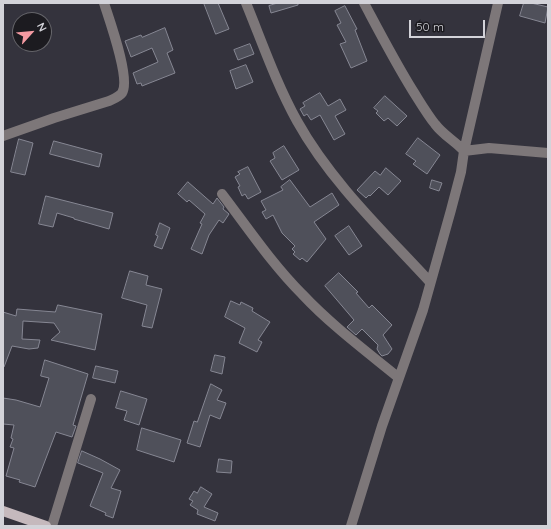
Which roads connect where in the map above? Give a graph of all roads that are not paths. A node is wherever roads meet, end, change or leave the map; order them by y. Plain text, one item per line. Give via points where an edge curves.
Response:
1 (104, 3) edge
2 (246, 3) edge
3 (364, 3) edge
4 (498, 3) edge
5 (3, 136) edge
6 (464, 151) junction
7 (548, 153) edge
8 (222, 194) dead end
9 (430, 282) junction
10 (399, 378) junction
11 (91, 399) dead end
12 (3, 511) edge
13 (46, 526) edge
14 (52, 526) edge
15 (351, 526) edge

1 - 5 street via 122,65 122,92 117,98 109,101
2 - 9 street via 288,105 308,140 340,185
3 - 6 street via 392,57 431,119
4 - 6 street
6 - 7 street via 489,148
6 - 9 street via 457,187
8 - 10 street via 302,295
9 - 10 street
10 - 15 street
11 - 14 street
12 - 13 main road

